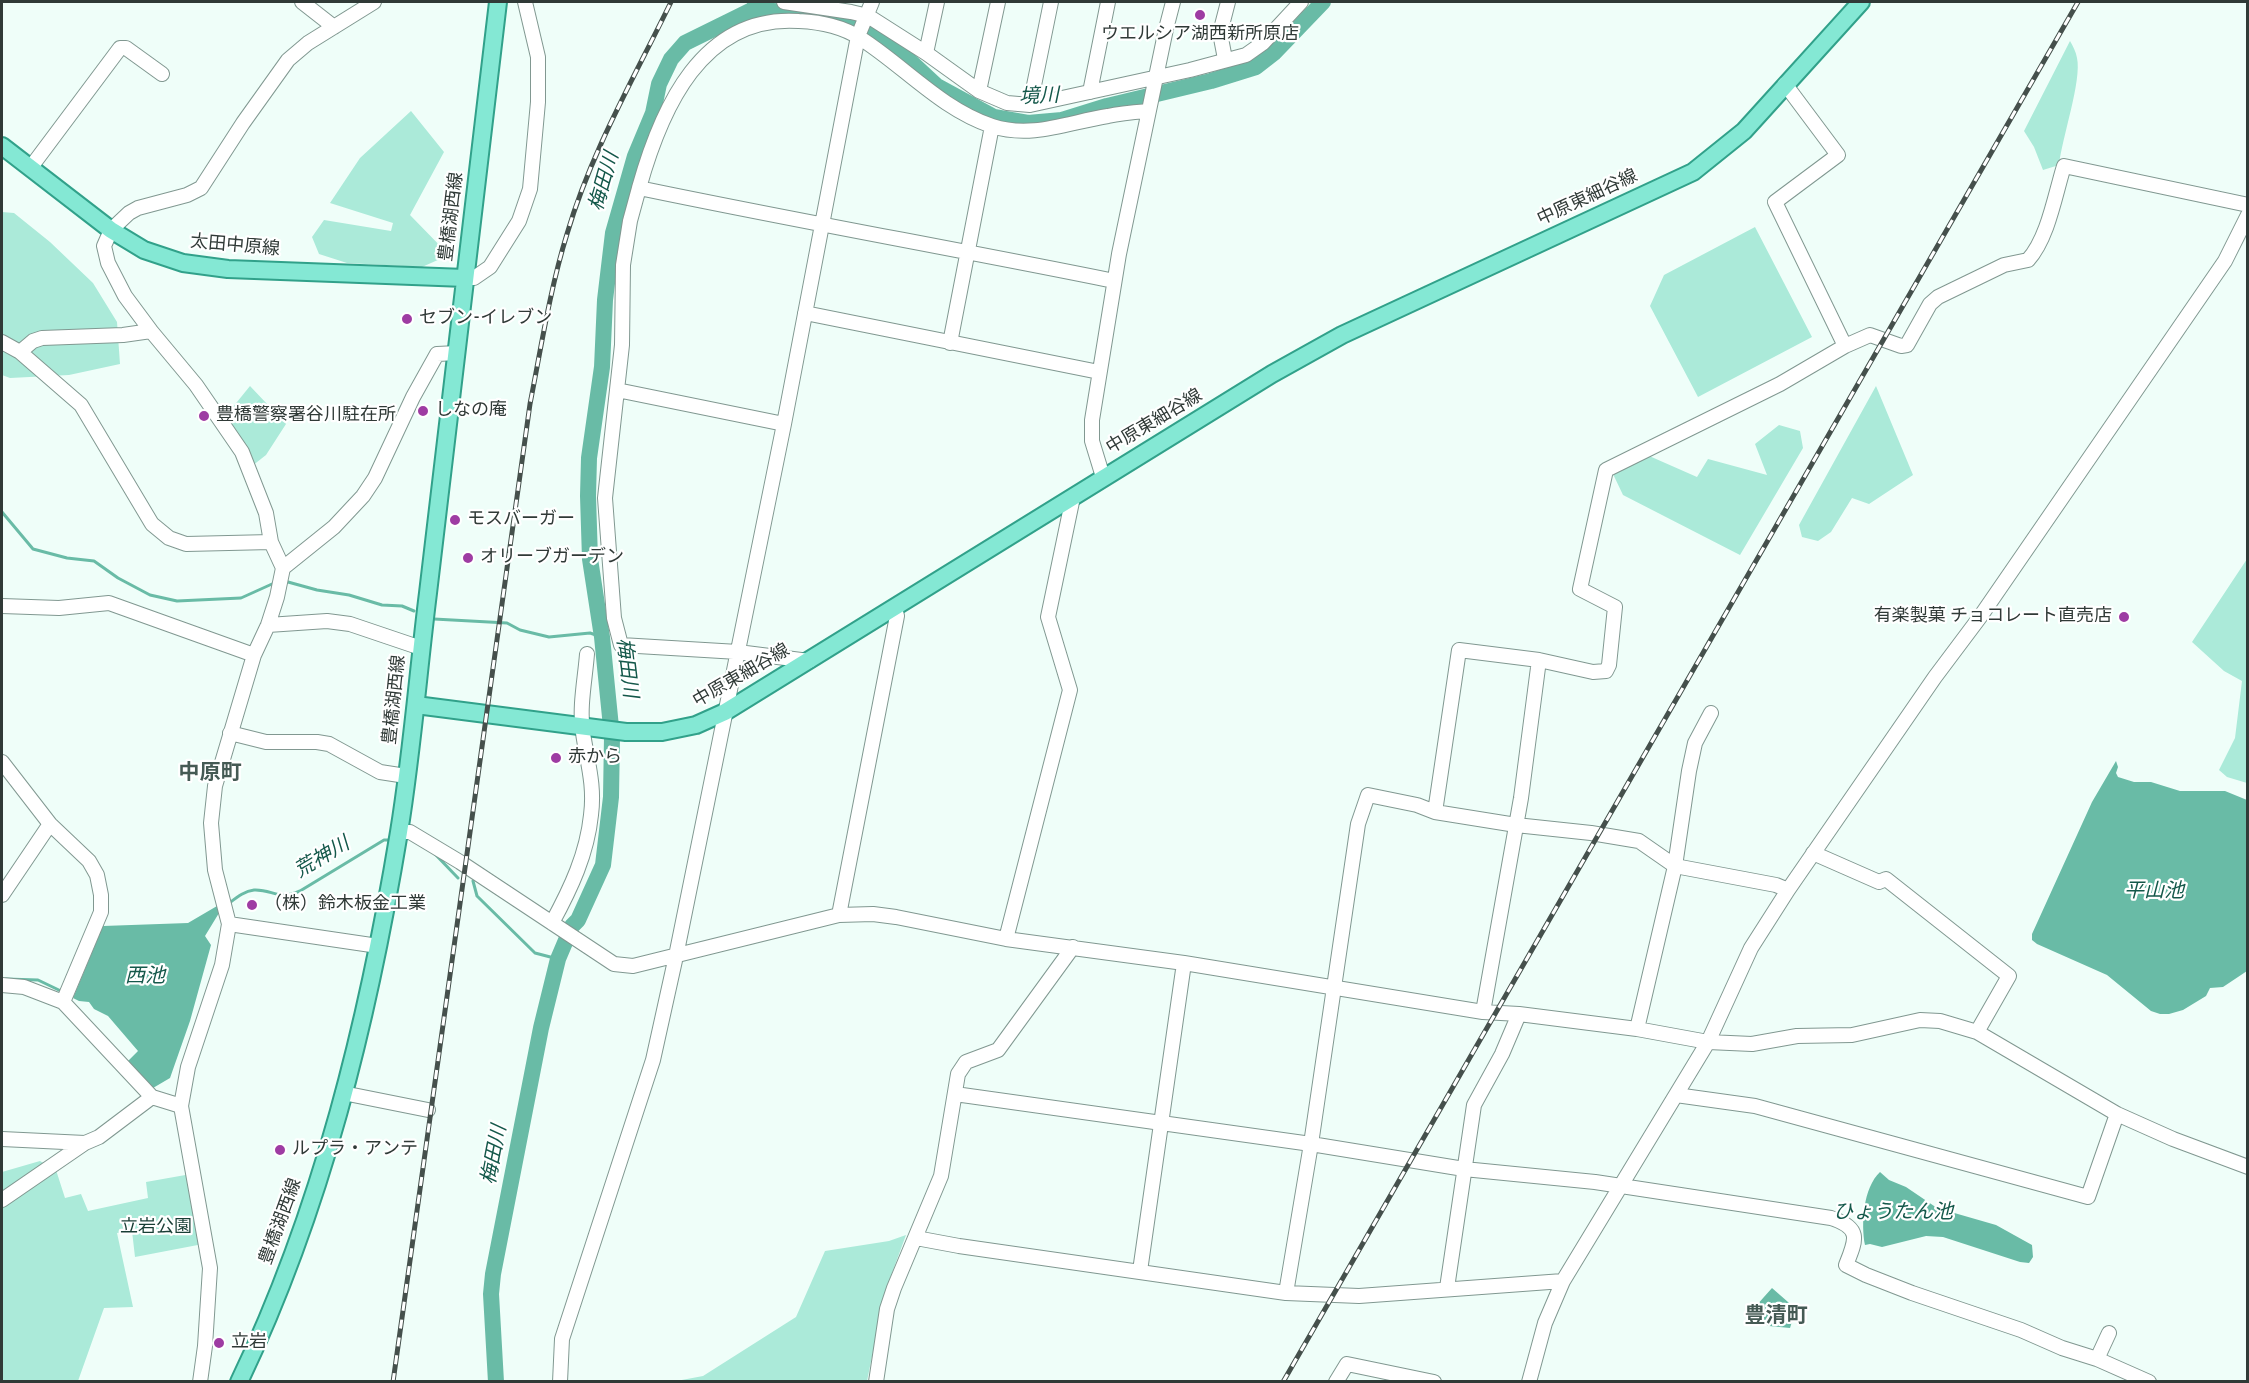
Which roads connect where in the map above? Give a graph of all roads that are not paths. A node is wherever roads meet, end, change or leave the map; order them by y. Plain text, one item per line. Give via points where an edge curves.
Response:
1 (303, 2) edge
2 (374, 2) edge
3 (498, 2) edge
4 (525, 2) edge
5 (783, 2) edge
6 (872, 2) edge
7 (937, 2) edge
8 (998, 2) edge
9 (1051, 2) edge
10 (1108, 2) edge
11 (1173, 2) edge
12 (1228, 2) edge
13 (1301, 2) edge
14 (1861, 2) edge
15 (868, 16) junction
16 (334, 27) junction
17 (858, 36) junction
18 (926, 53) junction
19 (1225, 59) junction
20 (162, 74) dead end
21 (1156, 77) junction
22 (1785, 84) junction
23 (979, 91) junction
24 (1090, 92) junction
25 (1030, 105) junction
26 (1149, 108) junction
27 (992, 126) junction
28 (2, 146) edge
29 (31, 167) junction
30 (639, 188) junction
31 (2247, 206) edge
32 (2247, 215) edge
33 (822, 226) junction
34 (111, 230) junction
35 (967, 252) junction
36 (465, 278) junction
37 (1114, 281) junction
38 (805, 313) junction
39 (152, 332) junction
40 (2, 342) edge
41 (950, 343) junction
42 (1845, 346) junction
43 (20, 352) junction
44 (457, 353) junction
45 (1099, 372) junction
46 (617, 390) junction
47 (784, 424) junction
48 (1103, 477) junction
49 (1073, 497) junction
50 (271, 542) junction
51 (283, 568) junction
52 (2, 606) edge
53 (895, 608) junction
54 (268, 625) junction
55 (421, 648) junction
56 (738, 652) junction
57 (587, 654) dead end
58 (254, 655) junction
59 (1539, 660) junction
60 (809, 661) junction
61 (416, 705) junction
62 (725, 712) junction
63 (1711, 713) dead end
64 (585, 726) junction
65 (230, 733) junction
66 (2, 762) edge
67 (406, 776) junction
68 (1435, 812) junction
69 (50, 824) junction
70 (1516, 825) junction
71 (398, 839) junction
72 (1813, 853) junction
73 (1675, 866) junction
74 (1788, 890) junction
75 (2, 895) edge
76 (226, 913) junction
77 (839, 915) junction
78 (554, 924) junction
79 (1006, 939) junction
80 (378, 946) junction
81 (1073, 947) junction
82 (676, 957) junction
83 (1184, 963) junction
84 (2, 985) edge
85 (1334, 988) junction
86 (65, 997) junction
87 (1483, 1012) junction
88 (1519, 1014) junction
89 (1637, 1029) junction
90 (1977, 1032) junction
91 (1708, 1042) junction
92 (343, 1093) junction
93 (955, 1094) junction
94 (1676, 1095) junction
95 (153, 1097) junction
96 (181, 1106) junction
97 (428, 1110) dead end
98 (2116, 1114) junction
99 (1160, 1124) junction
100 (2, 1138) edge
101 (85, 1143) junction
102 (1311, 1144) junction
103 (2247, 1167) edge
104 (1464, 1169) junction
105 (1621, 1187) junction
106 (2, 1200) edge
107 (916, 1238) junction
108 (1140, 1271) junction
109 (1563, 1281) junction
110 (1448, 1288) junction
111 (1286, 1293) junction
112 (2109, 1333) dead end
113 (2097, 1359) junction
114 (200, 1382) edge
115 (239, 1382) edge
116 (560, 1382) edge
117 (876, 1382) edge
118 (1336, 1382) edge
119 (1434, 1382) edge
120 (1529, 1382) edge
121 (2149, 1382) edge

1 - 16 street
2 - 16 street
3 - 36 main road, 豊橋湖西線
4 - 36 street via 538,57 530,189 519,221 490,267 474,278
5 - 15 street
6 - 15 street
7 - 18 street
8 - 23 street
9 - 25 street
10 - 24 street
11 - 21 street
12 - 19 street via 1220,33
13 - 19 street via 1263,43 1246,55
14 - 22 main road, 中原東細谷線
15 - 17 street
15 - 18 street
16 - 34 street via 288,60 201,188 138,208
17 - 27 street via 942,100
17 - 30 street via 826,24 788,20 764,22 720,41 685,80 657,137
17 - 33 street
18 - 23 street
19 - 21 street
20 - 29 street via 126,48 120,48
21 - 24 street
21 - 26 street
22 - 42 street via 1838,155 1775,202
22 - 48 main road, 中原東細谷線 via 1744,131 1693,172 1342,335
23 - 25 street via 1007,104
24 - 25 street
26 - 27 street via 1059,128
26 - 37 street
27 - 35 street
28 - 29 main road, 太田中原線
29 - 34 main road, 太田中原線
30 - 33 street
30 - 46 street via 623,265
31 - 42 street via 2064,166 2040,241 2028,260 2004,265 1938,297 1907,345 1870,335
32 - 72 street via 2225,261
33 - 35 street
33 - 38 street
34 - 36 main road, 太田中原線 via 144,250 228,269
34 - 39 street via 104,246 108,263 125,296
35 - 37 street
35 - 41 street
36 - 44 main road, 豊橋湖西線
37 - 45 street
38 - 41 street
38 - 47 street
39 - 43 street via 42,338
39 - 50 street via 196,385 242,452 266,513
40 - 43 street
41 - 45 street
42 - 59 street via 1780,384 1606,470 1580,590 1615,607 1609,665 1606,671 1593,672
43 - 50 street via 81,405 152,524 169,538 186,544
44 - 51 street via 437,354 363,496 334,527
44 - 55 main road, 豊橋湖西線
45 - 48 street via 1092,441
46 - 47 street
46 - 56 street via 605,498 614,618 621,645
47 - 56 street
48 - 49 main road, 中原東細谷線
49 - 53 main road, 中原東細谷線
49 - 79 street via 1048,617 1070,690
50 - 51 street
51 - 54 street
52 - 58 street via 58,608 109,603
53 - 60 main road, 中原東細谷線
53 - 77 street via 897,616
54 - 55 street via 327,621 350,624
54 - 58 street
55 - 61 main road, 豊橋湖西線
56 - 60 street
56 - 62 street
57 - 64 street via 582,703
58 - 65 street
59 - 68 street via 1459,650
59 - 70 street
60 - 62 main road, 中原東細谷線
61 - 64 main road, 中原東細谷線
61 - 67 main road, 豊橋湖西線
62 - 64 main road, 中原東細谷線 via 696,725 662,732
62 - 82 street
63 - 73 street via 1695,743
64 - 78 street via 592,813 584,853
65 - 67 street via 266,742 328,744 380,772
65 - 76 street via 215,786 211,823 215,870
66 - 69 street
67 - 71 main road, 豊橋湖西線
68 - 70 street
68 - 85 street via 1368,795 1358,824
69 - 75 street
69 - 86 street via 89,861 101,895 101,912
70 - 73 street via 1639,841
70 - 87 street
71 - 78 street via 410,832
71 - 80 main road, 豊橋湖西線
72 - 74 street
72 - 90 street via 1879,882 1886,879 2009,975
73 - 74 street
73 - 89 street
74 - 91 street via 1752,948
76 - 80 street
76 - 96 street via 222,965 188,1067
77 - 79 street via 873,914
77 - 82 street
78 - 82 street via 614,964 633,966
79 - 81 street
80 - 92 main road, 豊橋湖西線
81 - 83 street
81 - 93 street via 998,1050 966,1062 958,1074
82 - 116 street via 653,1060 562,1339
83 - 85 street
83 - 99 street
84 - 86 street
85 - 87 street
85 - 102 street
86 - 95 street
87 - 88 street
88 - 89 street
88 - 104 street via 1474,1105
89 - 91 street
90 - 91 street via 1940,1021 1920,1020 1852,1035 1797,1035 1752,1044
90 - 98 street
91 - 94 street
92 - 97 street
92 - 115 main road, 豊橋湖西線 via 315,1190
93 - 99 street
93 - 107 street via 941,1176
94 - 98 street via 1755,1106 2088,1197
94 - 105 street
95 - 96 street
95 - 101 street
96 - 114 street via 210,1268
98 - 103 street
99 - 102 street
99 - 108 street
100 - 101 street
101 - 106 street
102 - 104 street
102 - 111 street
104 - 105 street
104 - 110 street
105 - 109 street
105 - 113 street via 1846,1223 1854,1245 1845,1265
107 - 108 street
107 - 117 street via 887,1309
108 - 111 street
109 - 110 street
109 - 120 street via 1545,1323
110 - 111 street via 1359,1296
112 - 113 street
113 - 121 street
118 - 119 street via 1347,1364

